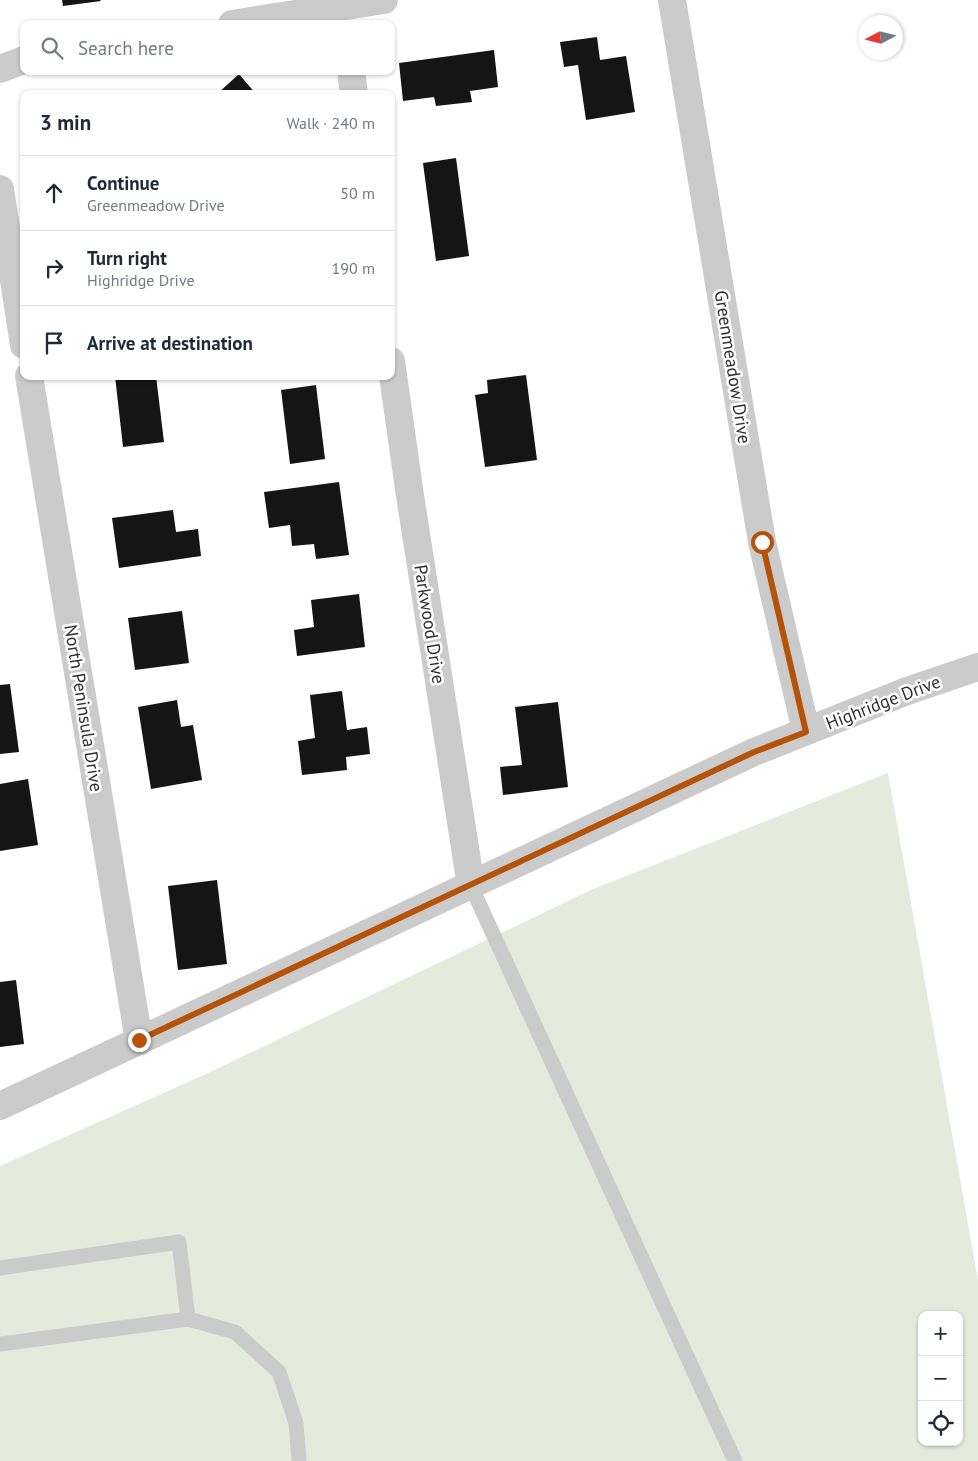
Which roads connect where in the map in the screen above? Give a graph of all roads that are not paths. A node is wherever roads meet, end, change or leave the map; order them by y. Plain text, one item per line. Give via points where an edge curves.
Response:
1 (384, 0) edge
2 (672, 0) edge
3 (343, 10) edge
4 (264, 20) edge
5 (20, 62) edge
6 (0, 69) edge
7 (352, 75) edge
8 (353, 90) edge
9 (0, 189) edge
10 (20, 319) edge
11 (29, 380) edge
12 (394, 380) edge
13 (978, 667) edge
14 (806, 732) junction
15 (471, 886) junction
16 (139, 1040) junction
17 (0, 1106) edge
18 (0, 1268) edge
19 (188, 1319) junction
20 (0, 1344) edge
21 (299, 1461) edge
22 (735, 1461) edge

1 - 3 street
2 - 14 street, Greenmeadow Drive via 762,542
3 - 4 street
5 - 6 street
7 - 8 street
9 - 10 street
11 - 16 street, North Peninsula Drive
12 - 15 street, Parkwood Drive
13 - 14 street, Highridge Drive via 907,691
14 - 15 street, Highridge Drive via 754,752
15 - 16 street, Highridge Drive
15 - 22 lane
16 - 17 street, Highridge Drive
18 - 19 lane via 179,1242
19 - 20 lane
19 - 21 lane via 235,1332 279,1372 296,1423

